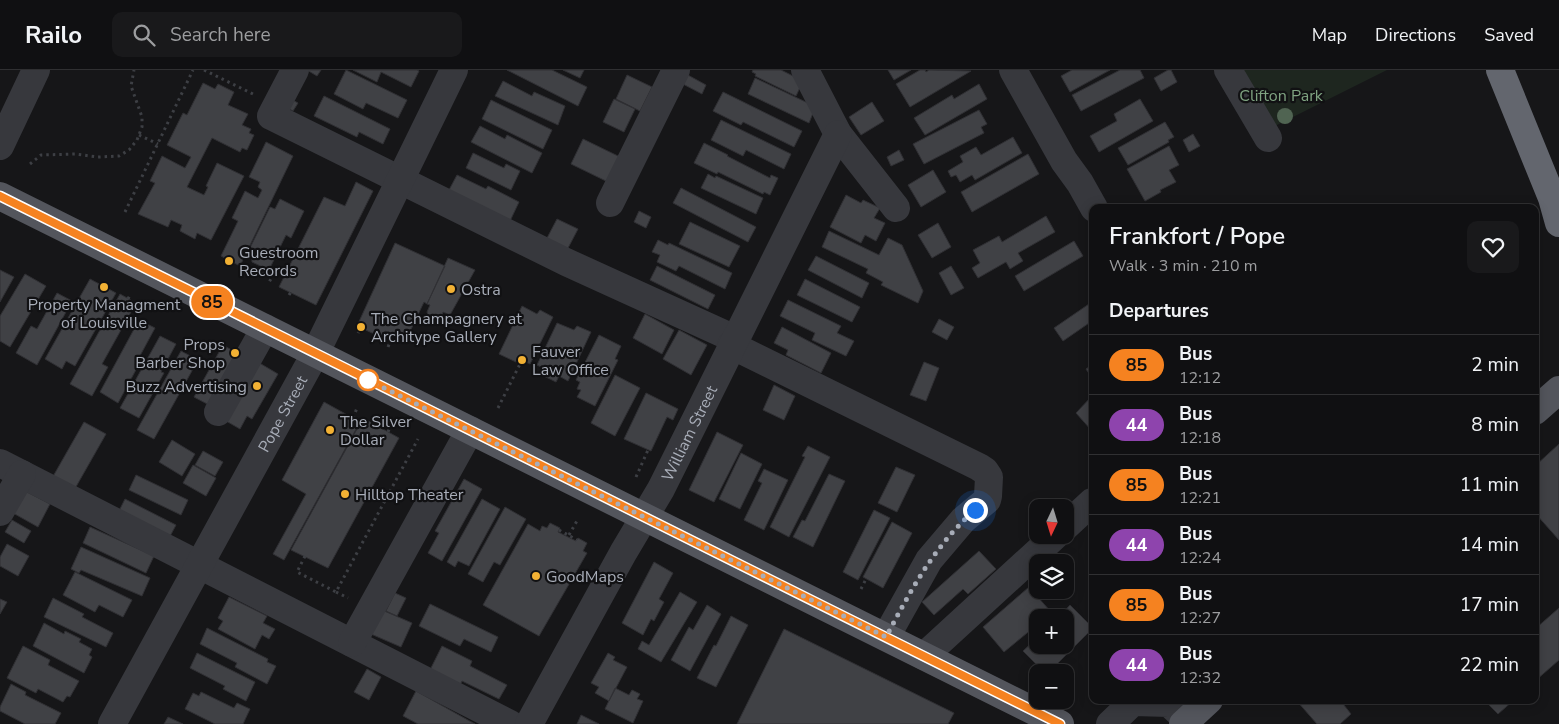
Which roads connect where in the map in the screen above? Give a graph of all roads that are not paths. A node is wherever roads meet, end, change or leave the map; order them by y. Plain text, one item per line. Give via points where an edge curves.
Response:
1 (36, 70) edge
2 (454, 70) edge
3 (676, 70) edge
4 (805, 70) edge
5 (1013, 70) edge
6 (1228, 70) edge
7 (1500, 70) edge
8 (290, 72) edge
9 (838, 134) junction
10 (1268, 138) dead end
11 (0, 146) edge
12 (400, 181) junction
13 (0, 196) edge
14 (610, 203) dead end
15 (1092, 204) edge
16 (896, 208) dead end
17 (1559, 223) edge
18 (265, 328) junction
19 (733, 342) junction
20 (316, 354) junction
21 (1559, 390) edge
22 (1539, 408) edge
23 (218, 412) dead end
24 (470, 430) junction
25 (11, 469) edge
26 (1089, 505) edge
27 (0, 512) edge
28 (644, 517) junction
29 (1074, 519) edge
30 (1046, 544) edge
31 (200, 564) junction
32 (886, 637) junction
33 (352, 643) junction
34 (924, 656) junction
35 (1131, 704) edge
36 (1170, 704) edge
37 (1205, 704) edge
38 (1185, 722) edge
39 (112, 724) edge
40 (510, 724) edge
41 (529, 724) edge
42 (1060, 724) edge
43 (1110, 724) edge

1 - 11 street
2 - 12 street, Pope Street
3 - 14 street
4 - 9 street
5 - 15 street
6 - 10 street
7 - 17 highway
8 - 12 street via 271,116
9 - 16 street
9 - 19 street, William Street
12 - 19 street
12 - 20 street, Pope Street
13 - 18 main road
18 - 20 main road
18 - 23 street
19 - 28 street, William Street
19 - 32 street via 979,467 989,477 987,500 964,520 929,560
20 - 24 main road
20 - 31 street, Pope Street
21 - 22 main road
24 - 28 main road
24 - 33 street
25 - 27 street
25 - 31 street
26 - 29 street
28 - 32 main road
28 - 41 street, William Street
30 - 34 street
31 - 33 street
31 - 39 street, Pope Street
32 - 34 main road
33 - 40 street
34 - 42 main road
35 - 43 street
36 - 38 street
37 - 38 main road

